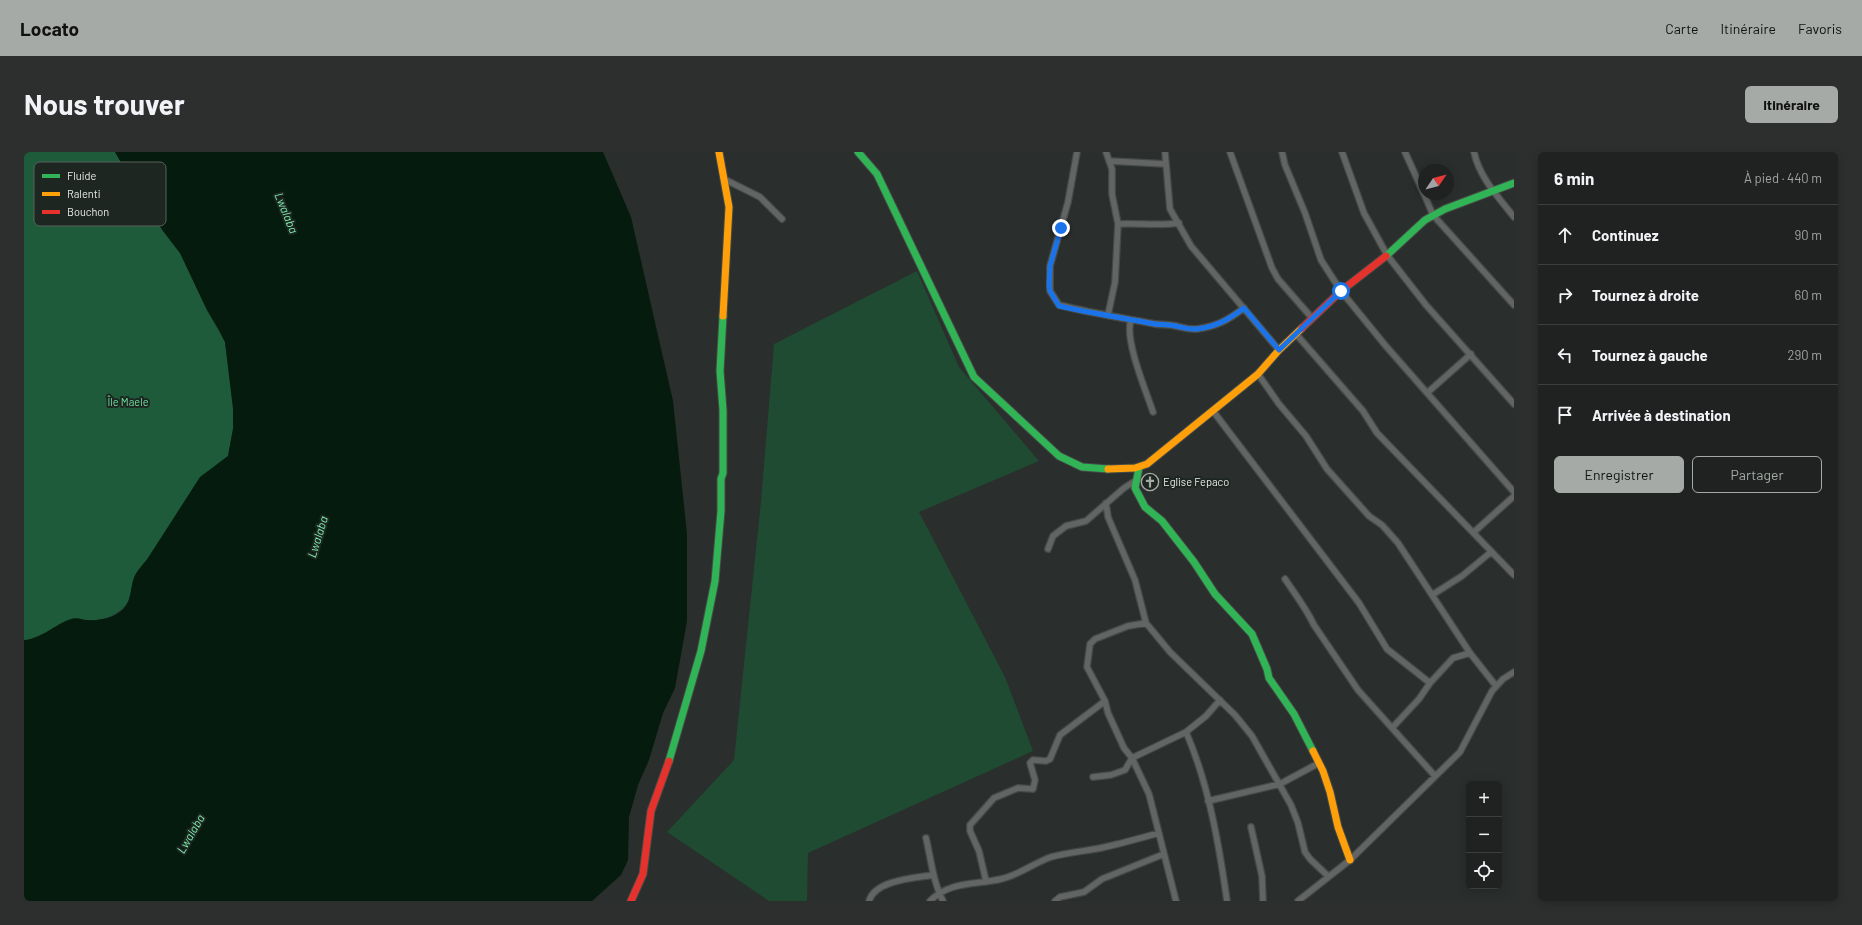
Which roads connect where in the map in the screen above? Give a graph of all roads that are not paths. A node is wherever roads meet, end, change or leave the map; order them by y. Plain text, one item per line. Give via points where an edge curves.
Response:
1 (719, 152) edge
2 (1077, 152) edge
3 (1106, 152) edge
4 (1166, 152) edge
5 (1230, 152) edge
6 (1282, 152) edge
7 (1342, 152) edge
8 (1406, 152) edge
9 (1474, 152) edge
10 (862, 153) edge
11 (1109, 161) junction
12 (1166, 164) junction
13 (724, 179) junction
14 (1418, 180) edge
15 (1514, 183) edge
16 (1494, 191) junction
17 (1427, 200) edge
18 (1434, 215) junction
19 (1514, 218) edge
20 (782, 219) dead end
21 (1180, 223) junction
22 (1118, 224) junction
23 (1387, 255) junction
24 (1341, 291) junction
25 (1514, 305) edge
26 (1244, 308) junction
27 (1108, 315) junction
28 (1312, 318) junction
29 (1131, 320) junction
30 (1296, 334) junction
31 (1279, 350) junction
32 (1471, 354) junction
33 (1258, 374) junction
34 (1427, 393) junction
35 (1514, 404) edge
36 (1213, 411) junction
37 (1153, 412) dead end
38 (1139, 468) junction
39 (1135, 481) junction
40 (1514, 492) edge
41 (1514, 496) edge
42 (1106, 503) junction
43 (1474, 532) junction
44 (1048, 549) dead end
45 (1491, 552) junction
46 (1514, 575) edge
47 (1285, 579) dead end
48 (1432, 595) junction
49 (1146, 623) junction
50 (1470, 653) junction
51 (1514, 672) edge
52 (1430, 683) junction
53 (1496, 686) junction
54 (1220, 700) junction
55 (1105, 701) junction
56 (1392, 728) junction
57 (1186, 732) junction
58 (1132, 758) junction
59 (1319, 764) junction
60 (1435, 776) junction
61 (1092, 777) dead end
62 (1280, 784) junction
63 (1208, 801) junction
64 (1251, 827) dead end
65 (1158, 833) junction
66 (926, 838) dead end
67 (1164, 854) junction
68 (1350, 860) junction
69 (933, 875) junction
70 (1328, 876) junction
71 (986, 881) junction
72 (939, 893) junction
73 (631, 901) edge
74 (869, 901) edge
75 (930, 901) edge
76 (944, 901) edge
77 (1055, 901) edge
78 (1176, 901) edge
79 (1227, 901) edge
80 (1263, 901) edge
81 (1298, 901) edge

1 - 13 street
2 - 27 street via 1068,202 1050,266 1049,286 1059,306
3 - 11 street
4 - 12 street
5 - 28 street via 1272,268 1278,280
6 - 24 street via 1321,260
7 - 23 street via 1364,213
8 - 14 street
9 - 16 street
10 - 38 street via 877,174 974,377 1051,450 1070,464 1099,470
11 - 12 street
11 - 22 street
12 - 21 street via 1170,209
13 - 20 street via 760,197
13 - 73 street via 728,207 720,371 723,473 715,581 701,651 667,768 651,812 642,874
15 - 16 street
16 - 18 street
16 - 19 street
17 - 18 street
18 - 23 street via 1425,220
18 - 25 street
21 - 22 street via 1164,226 1147,223
21 - 26 street via 1191,246
22 - 27 street via 1115,282
23 - 24 street
23 - 32 street via 1426,305
24 - 28 street
24 - 34 street
26 - 29 street via 1225,322 1198,329
26 - 31 street
27 - 29 street
28 - 30 street
29 - 37 street via 1129,325 1132,350
30 - 31 street
30 - 43 street via 1363,411 1377,433
31 - 33 street
32 - 34 street
32 - 35 street
33 - 36 street
33 - 48 street via 1306,436 1326,469 1368,516 1382,525 1398,543
34 - 40 street
36 - 38 street
36 - 52 street via 1359,603 1388,649
38 - 39 street
39 - 42 street
39 - 59 street via 1135,488 1145,506 1162,521 1215,594 1252,634 1269,678 1294,714
41 - 43 street
42 - 44 street via 1086,521 1066,526 1053,536
42 - 49 street via 1108,517 1135,580
43 - 45 street
45 - 46 street
45 - 48 street via 1462,576
47 - 56 street via 1358,690
48 - 50 street
49 - 54 street via 1170,652
49 - 55 street via 1110,632 1090,644 1087,667
50 - 52 street via 1453,658
50 - 53 street
51 - 53 street
52 - 56 street via 1420,699
53 - 60 street via 1464,747
54 - 57 street via 1206,716
54 - 62 street via 1252,736
55 - 58 street via 1121,742
55 - 71 street via 1060,735 1050,759 1033,760 1030,763 1035,780 1033,789 1018,788 994,798 970,825
56 - 60 street
57 - 58 street
57 - 63 street
58 - 61 street via 1125,770 1112,775
58 - 65 street via 1149,794
59 - 62 street
59 - 68 street
60 - 68 street
62 - 63 street
62 - 70 street via 1298,823 1305,852
63 - 79 street
64 - 80 street via 1262,876
65 - 67 street
65 - 71 street via 1052,857 1015,874
66 - 69 street
67 - 77 street via 1102,879 1084,892
67 - 78 street
68 - 70 street
69 - 72 street
69 - 74 street via 893,882 875,892
70 - 81 street
71 - 72 street via 964,884
72 - 75 street
72 - 76 street

